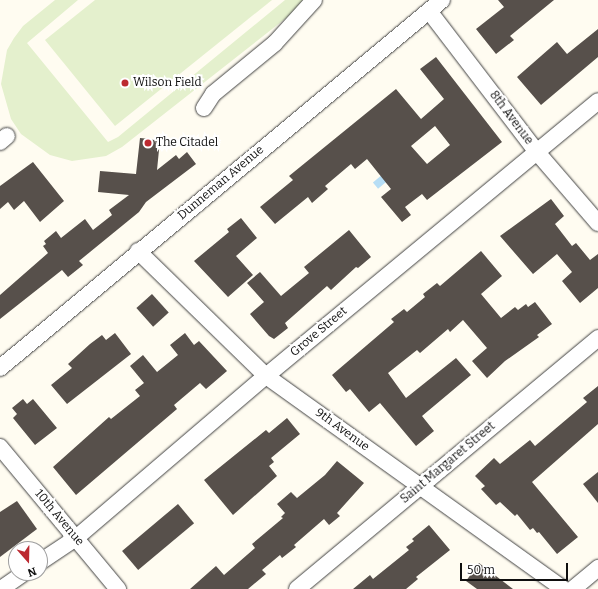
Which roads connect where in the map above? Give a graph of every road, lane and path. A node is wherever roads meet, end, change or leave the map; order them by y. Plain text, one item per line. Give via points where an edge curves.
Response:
1 (314, 0) edge
2 (442, 0) edge
3 (429, 11) junction
4 (598, 101) edge
5 (204, 108) dead end
6 (536, 150) junction
7 (598, 223) edge
8 (138, 251) junction
9 (598, 338) edge
10 (0, 368) edge
11 (266, 376) junction
12 (0, 448) edge
13 (420, 486) junction
14 (76, 538) junction
15 (48, 557) edge
16 (598, 568) edge
17 (12, 581) edge
18 (0, 589) edge
19 (118, 589) edge
20 (297, 589) edge
21 (562, 589) edge
22 (573, 589) edge

1 - 5 street via 275,43 213,94
2 - 3 street, Dunneman Avenue
3 - 6 street, 8th Avenue
3 - 8 street, Dunneman Avenue
4 - 6 street, Grove Street
6 - 7 street, 8th Avenue
6 - 11 street, Grove Street
8 - 10 street, Dunneman Avenue
8 - 11 street, 9th Avenue
9 - 13 street, Saint Margaret Street
11 - 13 street, 9th Avenue
11 - 14 street, Grove Street
12 - 14 street, 10th Avenue
13 - 20 street, Saint Margaret Street
13 - 21 street, 9th Avenue
14 - 15 street, Grove Street
14 - 19 street, 10th Avenue
16 - 22 street
17 - 18 street

